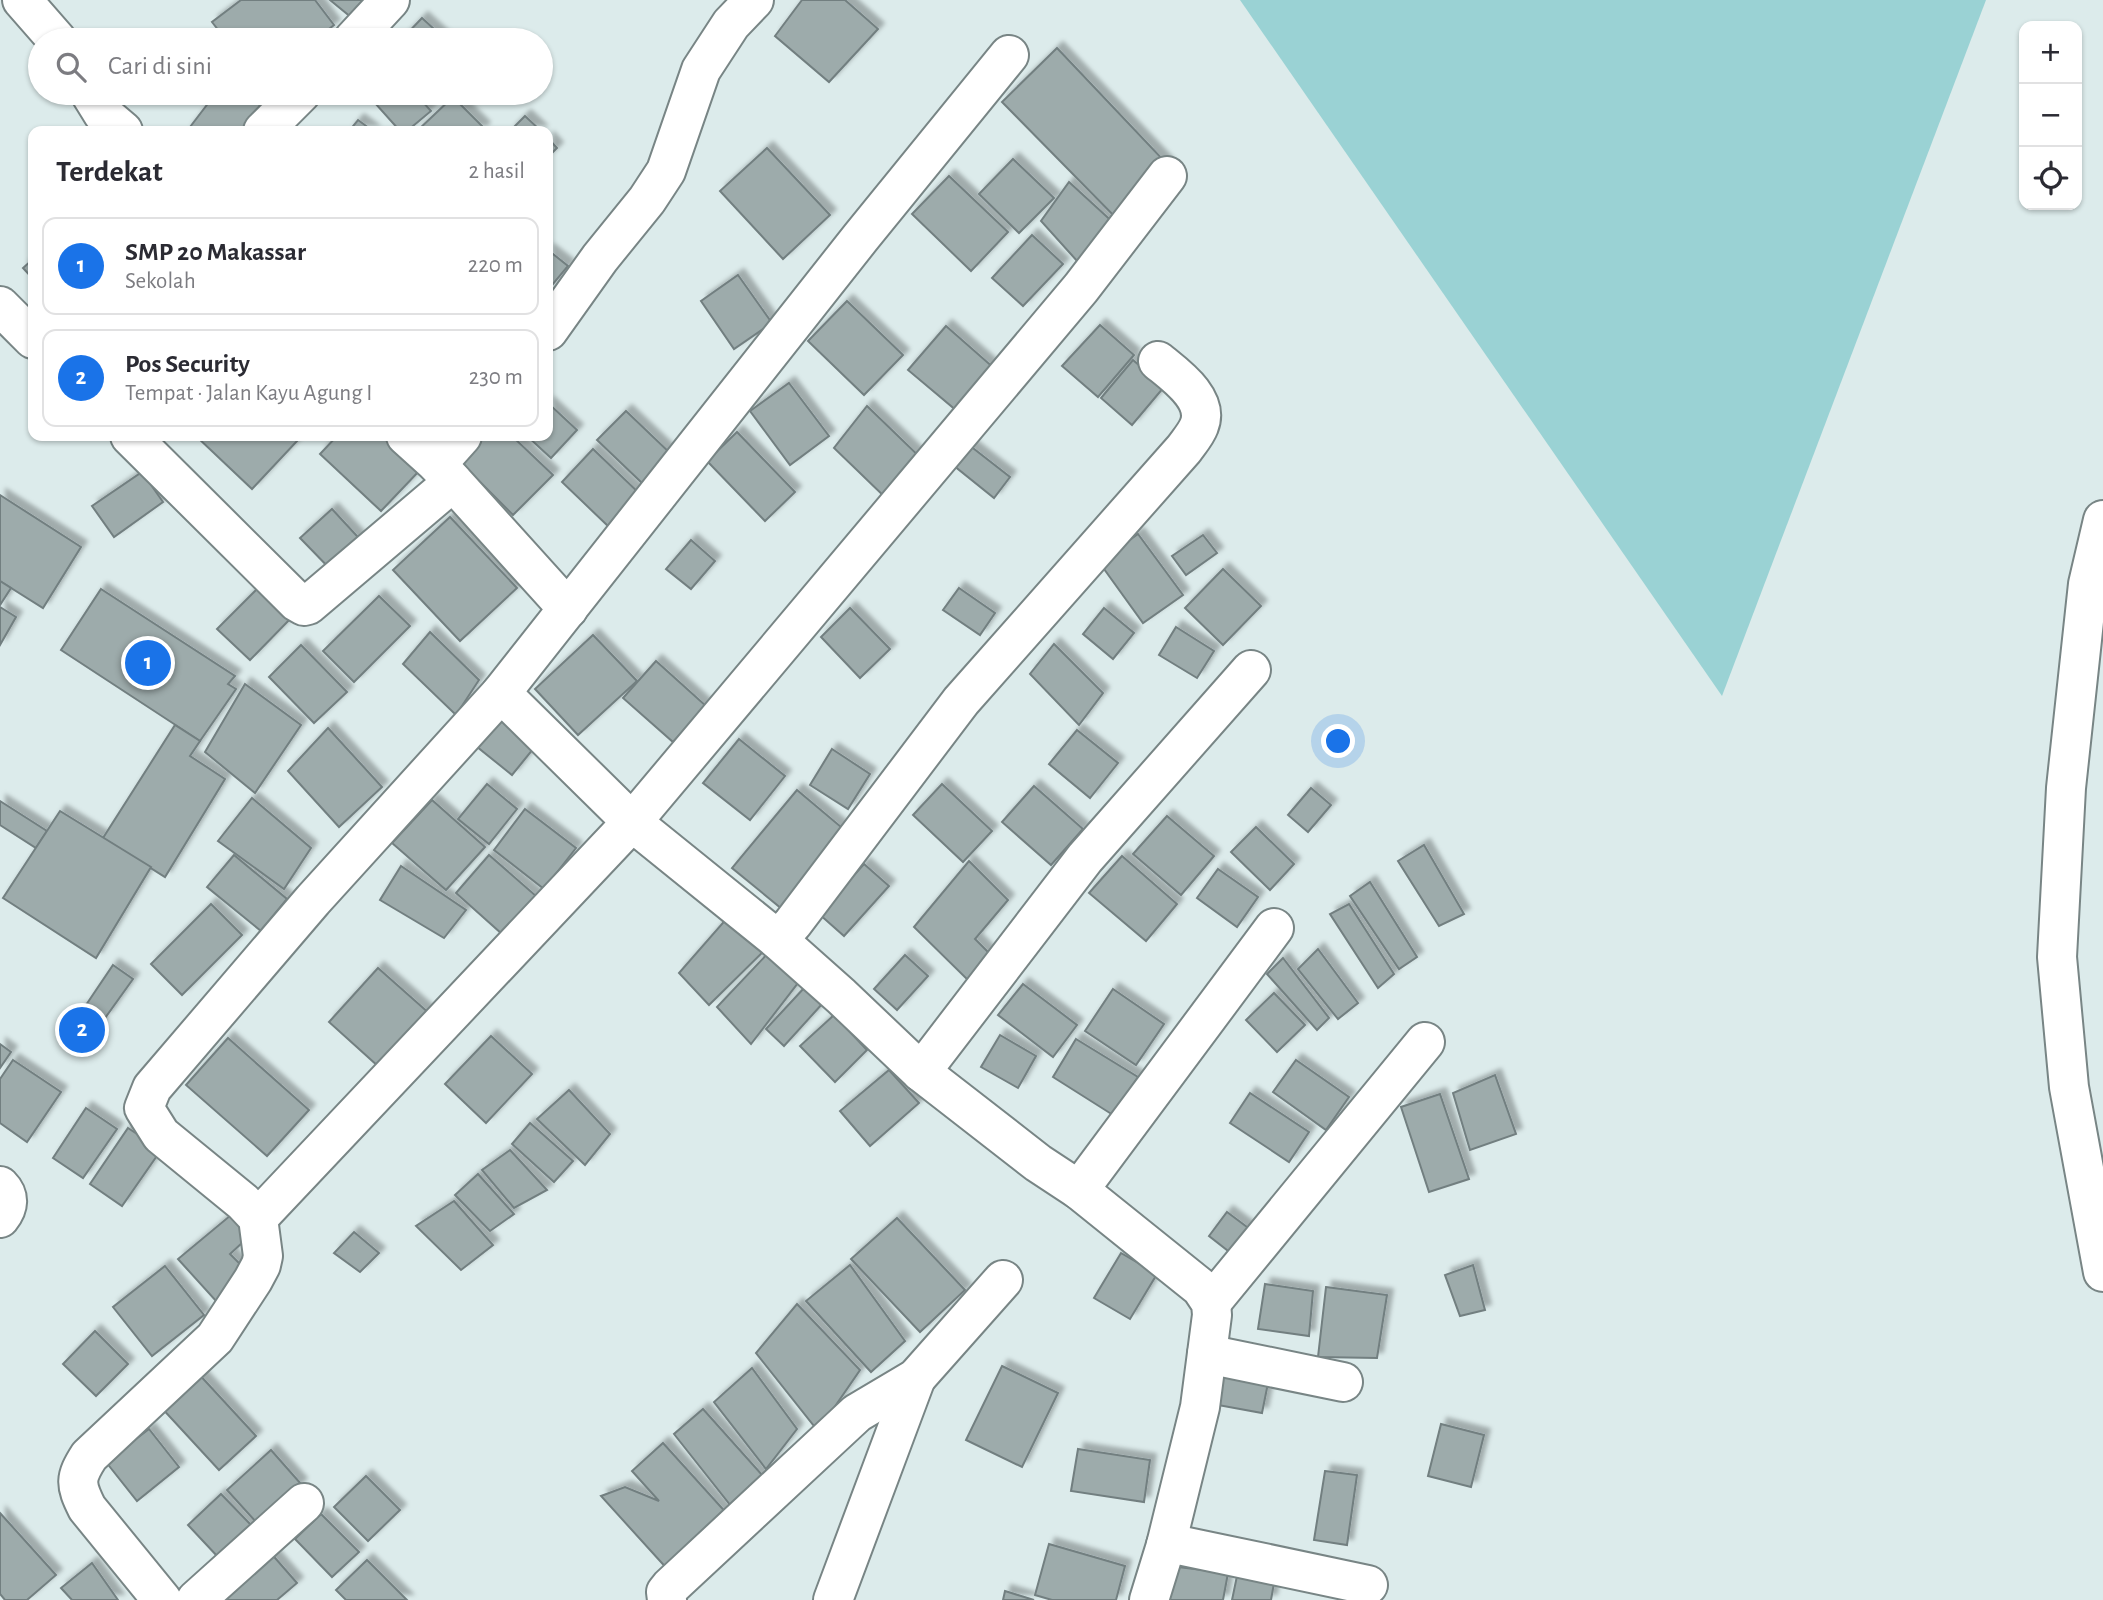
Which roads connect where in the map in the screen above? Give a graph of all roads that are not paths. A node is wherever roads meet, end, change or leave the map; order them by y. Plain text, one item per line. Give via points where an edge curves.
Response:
1 (22, 0) edge
2 (390, 0) edge
3 (754, 0) edge
4 (47, 28) edge
5 (364, 28) edge
6 (1009, 55) dead end
7 (97, 105) edge
8 (289, 105) edge
9 (117, 126) edge
10 (268, 126) edge
11 (1167, 176) dead end
12 (0, 306) edge
13 (553, 324) edge
14 (28, 334) edge
15 (1158, 361) dead end
16 (135, 441) edge
17 (415, 441) edge
18 (451, 460) edge
19 (2103, 520) edge
20 (568, 609) junction
21 (1251, 670) dead end
22 (501, 693) junction
23 (632, 822) junction
24 (1274, 928) dead end
25 (778, 940) junction
26 (1425, 1042) dead end
27 (920, 1072) junction
28 (0, 1186) edge
29 (1079, 1190) junction
30 (0, 1218) edge
31 (258, 1218) junction
32 (2103, 1272) edge
33 (1003, 1280) dead end
34 (1211, 1303) junction
35 (1207, 1354) junction
36 (916, 1378) junction
37 (1343, 1382) dead end
38 (303, 1503) dead end
39 (1166, 1545) junction
40 (1368, 1585) dead end
41 (162, 1600) edge
42 (196, 1600) edge
43 (667, 1600) edge
44 (833, 1600) edge
45 (1149, 1600) edge

1 - 4 street
2 - 5 street
3 - 13 street via 731,24 701,70 666,171
6 - 20 street
7 - 9 street
8 - 10 street
11 - 23 street via 1081,288
12 - 14 street
15 - 25 street via 1186,383 1198,403 1199,428 961,701
16 - 18 street via 304,606
17 - 18 street
18 - 20 street
19 - 32 street via 2088,584 2066,788 2057,957 2068,1087
20 - 22 street
21 - 27 street via 1084,858
22 - 23 street
22 - 31 street via 313,900 147,1098 144,1108 161,1135
23 - 25 street
23 - 31 street
24 - 29 street
25 - 27 street
26 - 34 street
27 - 29 street
28 - 30 street via 8,1195
29 - 34 street via 1201,1288
31 - 41 street via 261,1265 215,1338 89,1456 79,1473 87,1508
33 - 36 street
34 - 35 street
35 - 37 street
35 - 39 street via 1200,1407
36 - 43 street via 856,1413 670,1587
36 - 44 street
38 - 42 street
39 - 40 street
39 - 45 street

